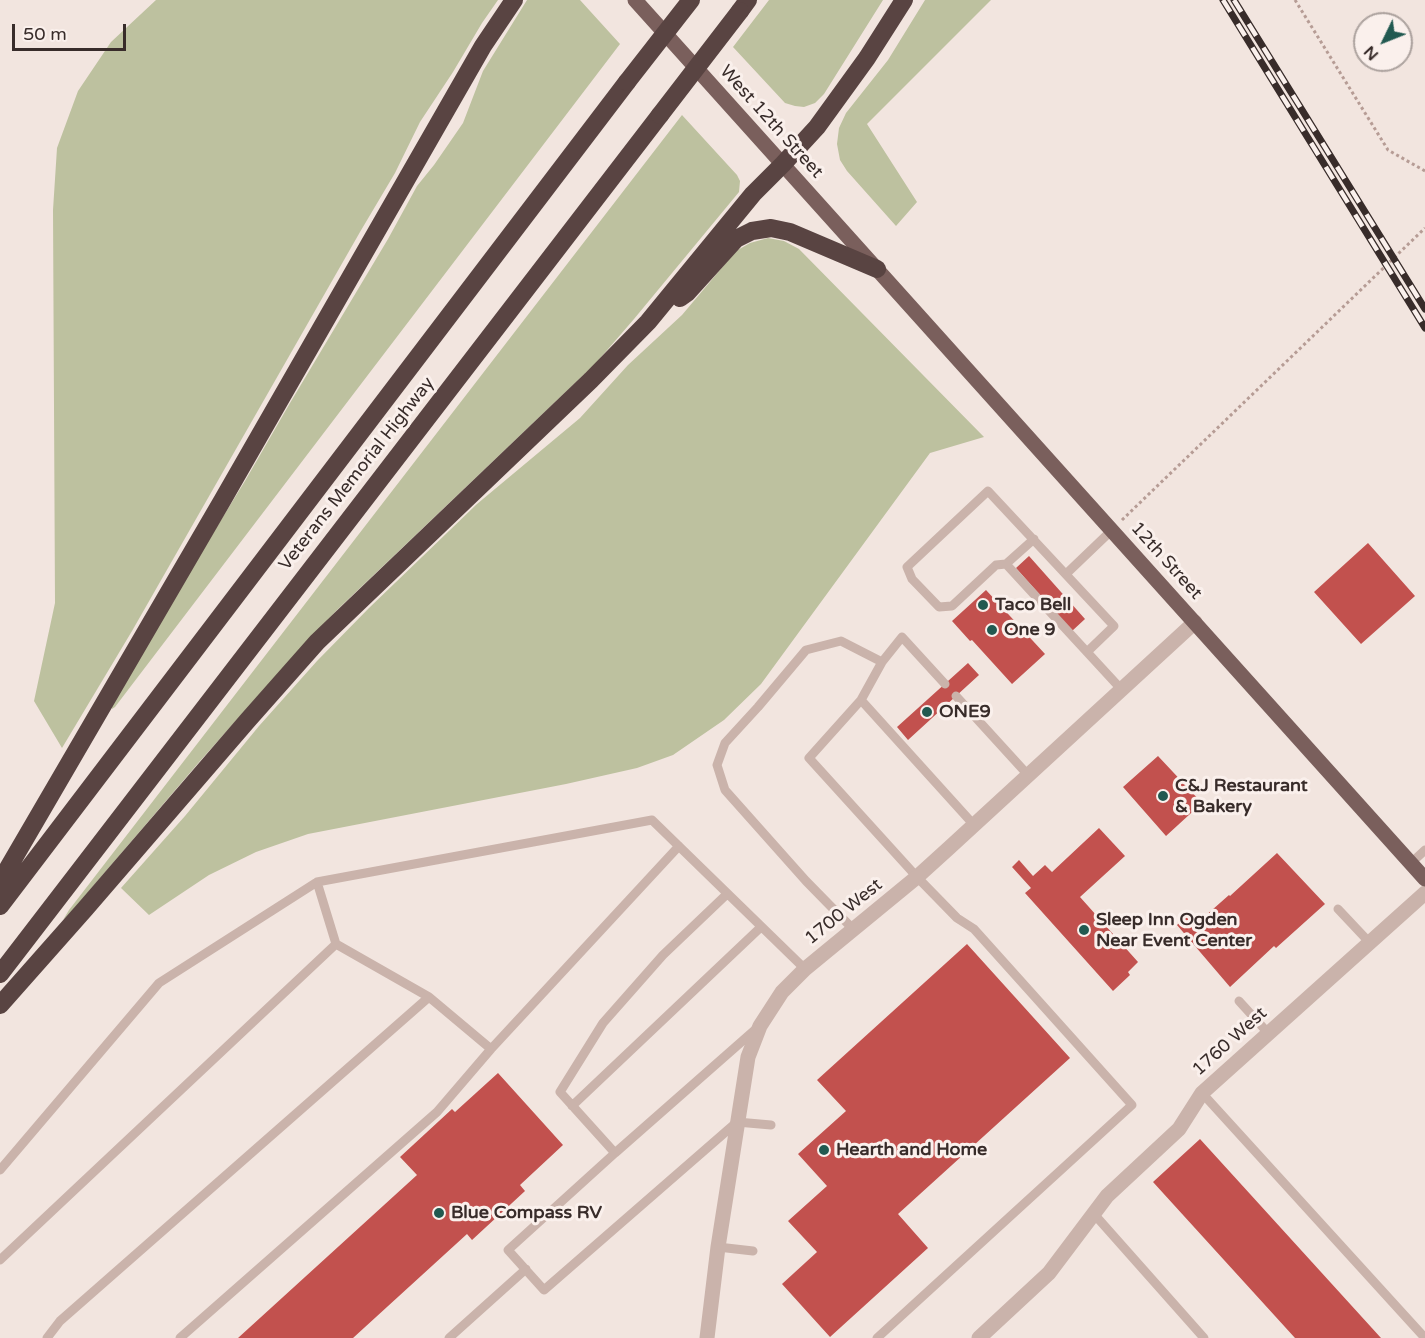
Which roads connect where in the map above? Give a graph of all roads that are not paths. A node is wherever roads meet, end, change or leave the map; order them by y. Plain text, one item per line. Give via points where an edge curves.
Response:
1 (514, 0) edge
2 (635, 0) edge
3 (691, 0) edge
4 (904, 0) edge
5 (744, 5) edge
6 (783, 164) junction
7 (877, 269) junction
8 (648, 322) junction
9 (1112, 530) junction
10 (1034, 539) junction
11 (1006, 564) junction
12 (1066, 574) junction
13 (1195, 622) junction
14 (1087, 652) junction
15 (882, 662) junction
16 (945, 684) dead end
17 (1121, 689) junction
18 (956, 696) dead end
19 (861, 700) junction
20 (1028, 775) junction
21 (974, 825) junction
22 (679, 846) junction
23 (1425, 850) edge
24 (1411, 863) junction
25 (917, 877) junction
26 (1425, 879) edge
27 (0, 882) edge
28 (317, 882) junction
29 (1425, 893) edge
30 (728, 894) junction
31 (0, 906) edge
32 (1338, 909) dead end
33 (761, 927) junction
34 (853, 929) junction
35 (1370, 943) junction
36 (336, 944) junction
37 (805, 969) junction
38 (0, 974) edge
39 (429, 997) junction
40 (1239, 1001) dead end
41 (0, 1005) edge
42 (760, 1026) junction
43 (1269, 1034) junction
44 (490, 1049) junction
45 (1202, 1093) junction
46 (572, 1106) junction
47 (737, 1122) junction
48 (771, 1125) dead end
49 (615, 1153) junction
50 (0, 1170) edge
51 (1094, 1214) junction
52 (718, 1247) junction
53 (753, 1251) dead end
54 (0, 1260) edge
55 (526, 1269) junction
56 (46, 1338) edge
57 (180, 1338) edge
58 (449, 1338) edge
59 (707, 1338) edge
60 (878, 1338) edge
61 (979, 1338) edge
62 (1204, 1338) edge
63 (1425, 1338) edge

1 - 27 highway via 483,46
2 - 6 main road, West 12th Street
3 - 31 highway, Veterans Memorial Highway, bridge
4 - 6 highway via 817,127
5 - 38 highway, Veterans Memorial Highway, bridge
6 - 7 main road, West 12th Street
6 - 8 highway via 753,194
7 - 8 highway via 790,232 771,228 752,231 736,239 687,293
7 - 9 main road, 12th Street
8 - 41 highway via 317,642
9 - 12 lane
9 - 13 main road, 12th Street
10 - 11 lane
10 - 11 lane via 988,491 907,567 912,579 939,607 952,606 996,565
10 - 12 lane
11 - 14 lane
12 - 14 lane via 1114,626
13 - 17 street, 1700 West
13 - 24 main road, 12th Street
14 - 17 lane
15 - 16 lane via 902,637
15 - 19 lane
15 - 34 lane via 841,641 806,650 725,743 717,765 725,790
17 - 20 street, 1700 West
18 - 20 lane
19 - 21 lane
19 - 25 lane via 809,758
20 - 21 street, 1700 West
21 - 25 street, 1700 West
22 - 28 lane via 652,820
22 - 30 lane
22 - 44 lane
23 - 24 lane
24 - 26 main road, 12th Street
25 - 34 street, 1700 West
25 - 60 lane via 957,918 974,929 1132,1105
28 - 36 lane
28 - 50 lane via 159,983
29 - 35 street, 1760 West
30 - 33 lane
30 - 46 lane via 663,955 603,1023 560,1092
32 - 35 lane
33 - 37 lane
33 - 46 lane
34 - 37 street, 1700 West
35 - 43 street, 1760 West
36 - 39 lane
36 - 54 lane
37 - 42 street, 1700 West via 782,992
39 - 44 lane
39 - 56 lane via 60,1321
40 - 43 lane
42 - 47 street, 1700 West via 748,1057
42 - 49 lane
43 - 45 street, 1760 West
44 - 57 lane via 436,1112
45 - 51 street, 1760 West via 1179,1130 1107,1196
45 - 63 lane
46 - 49 lane
47 - 48 lane
47 - 52 street, 1700 West
47 - 55 lane via 544,1290
49 - 55 lane via 508,1250
51 - 61 street, 1760 West via 1049,1274
51 - 62 lane
52 - 53 lane
52 - 59 street, 1700 West
55 - 58 lane

